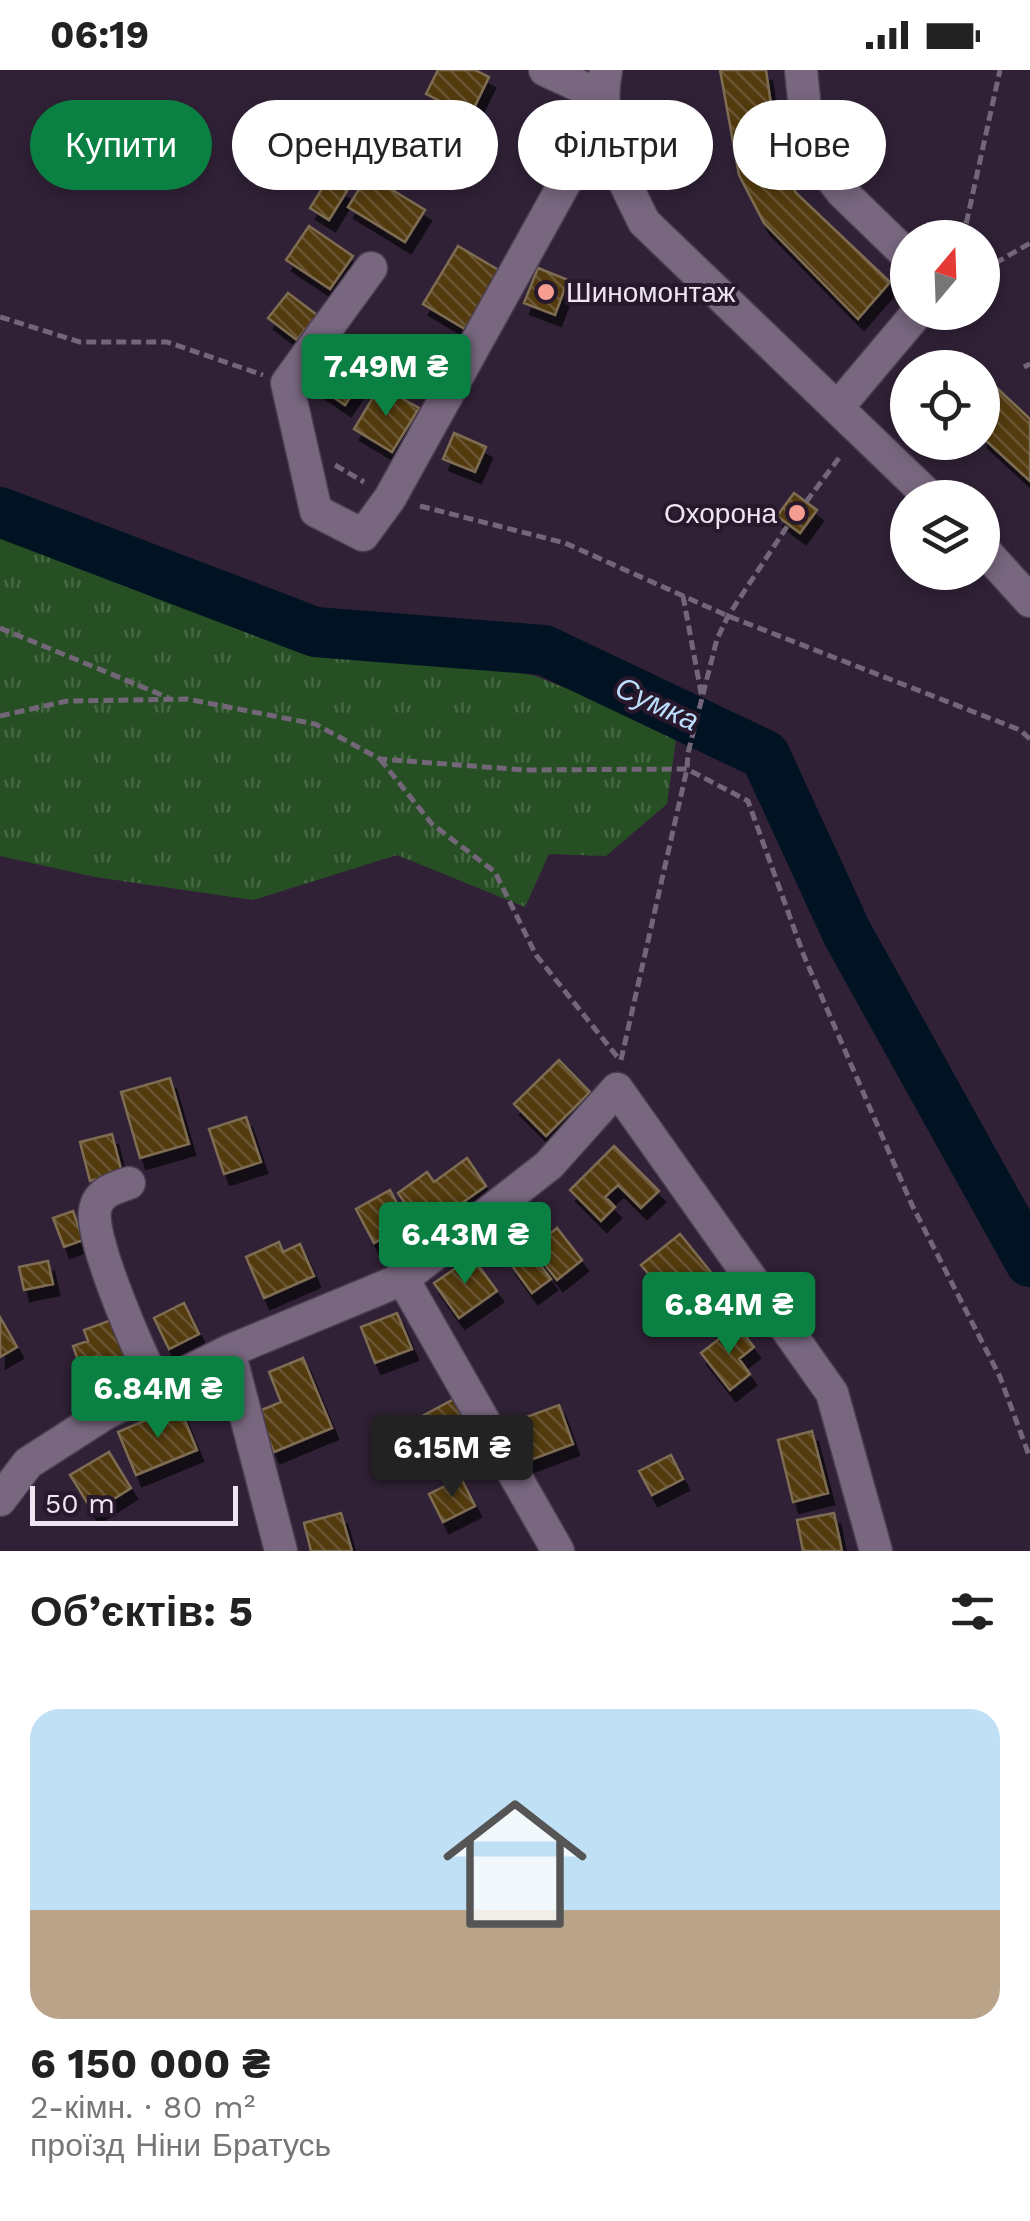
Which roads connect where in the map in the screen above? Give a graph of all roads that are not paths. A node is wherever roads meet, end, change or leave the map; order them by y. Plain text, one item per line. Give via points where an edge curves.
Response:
1 (545, 70) edge
2 (801, 70) edge
3 (603, 83) edge
4 (890, 239) edge
5 (371, 268) dead end
6 (903, 330) edge
7 (838, 407) junction
8 (913, 480) edge
9 (1000, 568) edge
10 (1030, 601) edge
11 (128, 1183) dead end
12 (403, 1279) junction
13 (229, 1351) junction
14 (157, 1387) junction
15 (0, 1500) edge
16 (281, 1551) edge
17 (558, 1551) edge
18 (876, 1551) edge

1 - 3 street
2 - 4 street via 809,149
3 - 5 street via 583,150 390,498 363,534 316,511 287,383
3 - 7 street via 616,166 644,222
6 - 7 street
7 - 8 street
9 - 10 street
11 - 14 street via 105,1192 94,1209 98,1244
12 - 13 street
12 - 17 street
12 - 18 street via 549,1164 617,1089 832,1393
13 - 14 street
13 - 16 street
14 - 15 street via 28,1463

